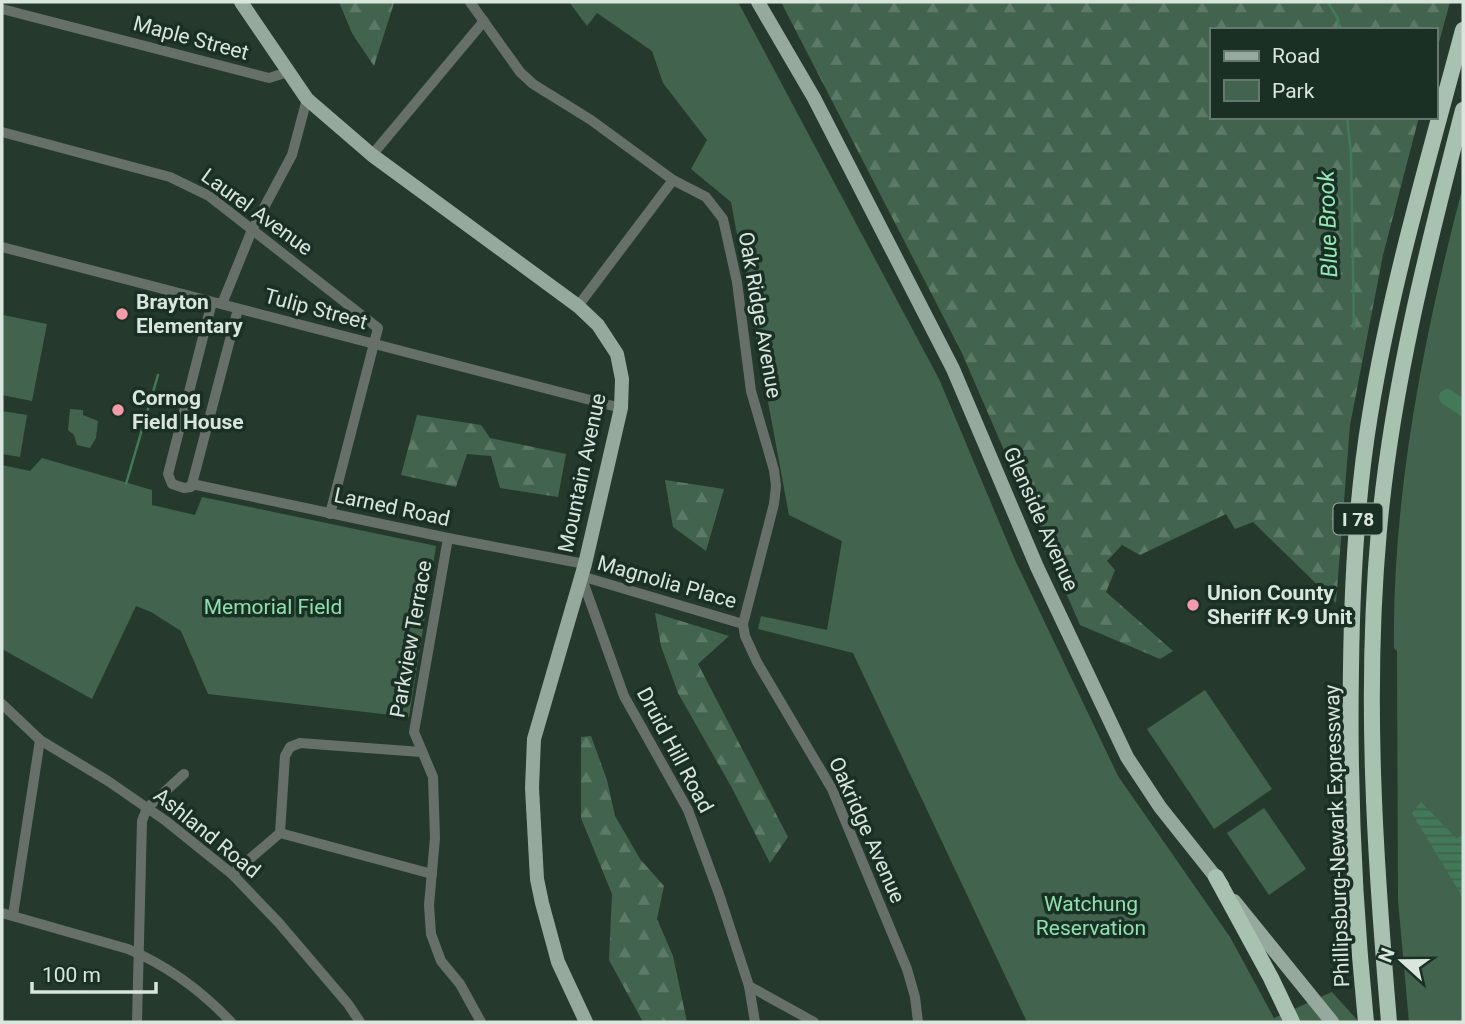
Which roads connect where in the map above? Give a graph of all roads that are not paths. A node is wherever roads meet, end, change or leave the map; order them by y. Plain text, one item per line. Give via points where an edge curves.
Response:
1 (241, 2) edge
2 (470, 2) edge
3 (758, 2) edge
4 (2, 9) edge
5 (484, 21) junction
6 (1463, 30) edge
7 (288, 72) junction
8 (307, 99) junction
9 (1463, 110) edge
10 (2, 132) edge
11 (372, 155) junction
12 (673, 180) junction
13 (252, 230) junction
14 (2, 247) edge
15 (217, 303) junction
16 (578, 306) junction
17 (238, 309) junction
18 (374, 344) junction
19 (621, 408) junction
20 (192, 484) junction
21 (330, 514) junction
22 (448, 538) junction
23 (583, 570) junction
24 (743, 624) junction
25 (2, 704) edge
26 (40, 740) junction
27 (421, 752) junction
28 (184, 774) dead end
29 (147, 808) junction
30 (279, 833) junction
31 (232, 874) junction
32 (432, 874) junction
33 (1216, 877) junction
34 (7, 914) edge
35 (139, 954) junction
36 (748, 986) junction
37 (137, 1022) edge
38 (231, 1022) edge
39 (360, 1022) edge
40 (481, 1022) edge
41 (586, 1022) edge
42 (755, 1022) edge
43 (814, 1022) edge
44 (918, 1022) edge
45 (1292, 1022) edge
46 (1332, 1022) edge
47 (1366, 1022) edge
48 (1389, 1022) edge

1 - 7 main road, Mountain Avenue
2 - 5 street, Oak Ridge Avenue
3 - 33 main road, Glenside Avenue via 814,98 953,369 1037,567 1127,757
4 - 7 street, Maple Street via 269,78
5 - 11 street
5 - 12 street, Oak Ridge Avenue via 533,84
6 - 47 highway, Phillipsburg-Newark Expressway / I 78 via 1405,246 1362,474 1352,607 1350,740
7 - 8 main road, Mountain Avenue
8 - 11 main road, Mountain Avenue
8 - 13 street via 292,155
9 - 48 highway, Phillipsburg-Newark Expressway / I 78 via 1405,346 1379,532 1371,762
10 - 13 street, Laurel Avenue via 170,177 209,196
11 - 16 main road, Mountain Avenue
12 - 16 street
12 - 24 street, Oak Ridge Avenue via 706,197 723,219 737,282 751,391 774,470 774,504
13 - 15 street
13 - 18 street, Laurel Avenue via 378,328
14 - 15 street, Tulip Street
15 - 17 street, Tulip Street
15 - 20 street, Larned Road via 168,474 172,484 188,488
16 - 19 main road, Mountain Avenue via 598,325 617,354
17 - 18 street, Tulip Street
17 - 20 street
18 - 19 street, Tulip Street
18 - 21 street
19 - 23 main road, Mountain Avenue
20 - 21 street, Larned Road
21 - 22 street, Larned Road
22 - 23 street, Larned Road
22 - 27 street, Parkview Terrace via 414,724
23 - 24 street, Magnolia Place
23 - 36 street, Druid Hill Road via 624,696 688,810
23 - 41 main road, Mountain Avenue via 534,738 532,788 542,903 558,962
24 - 44 street, Oakridge Avenue via 757,662 832,789 907,969
25 - 26 street, Ashland Road
26 - 29 street, Ashland Road
26 - 34 street
27 - 30 street via 295,744 285,756
27 - 32 street, Parkview Terrace via 432,777
28 - 29 street
29 - 31 street, Ashland Road
29 - 35 street via 142,821
30 - 31 street
30 - 32 street
31 - 39 street, Ashland Road
32 - 40 street, Parkview Terrace via 428,915 433,944
33 - 45 highway
33 - 46 main road, Glenside Avenue
34 - 35 street
35 - 37 street
35 - 38 street via 193,985
36 - 42 street, Druid Hill Road
36 - 43 street

